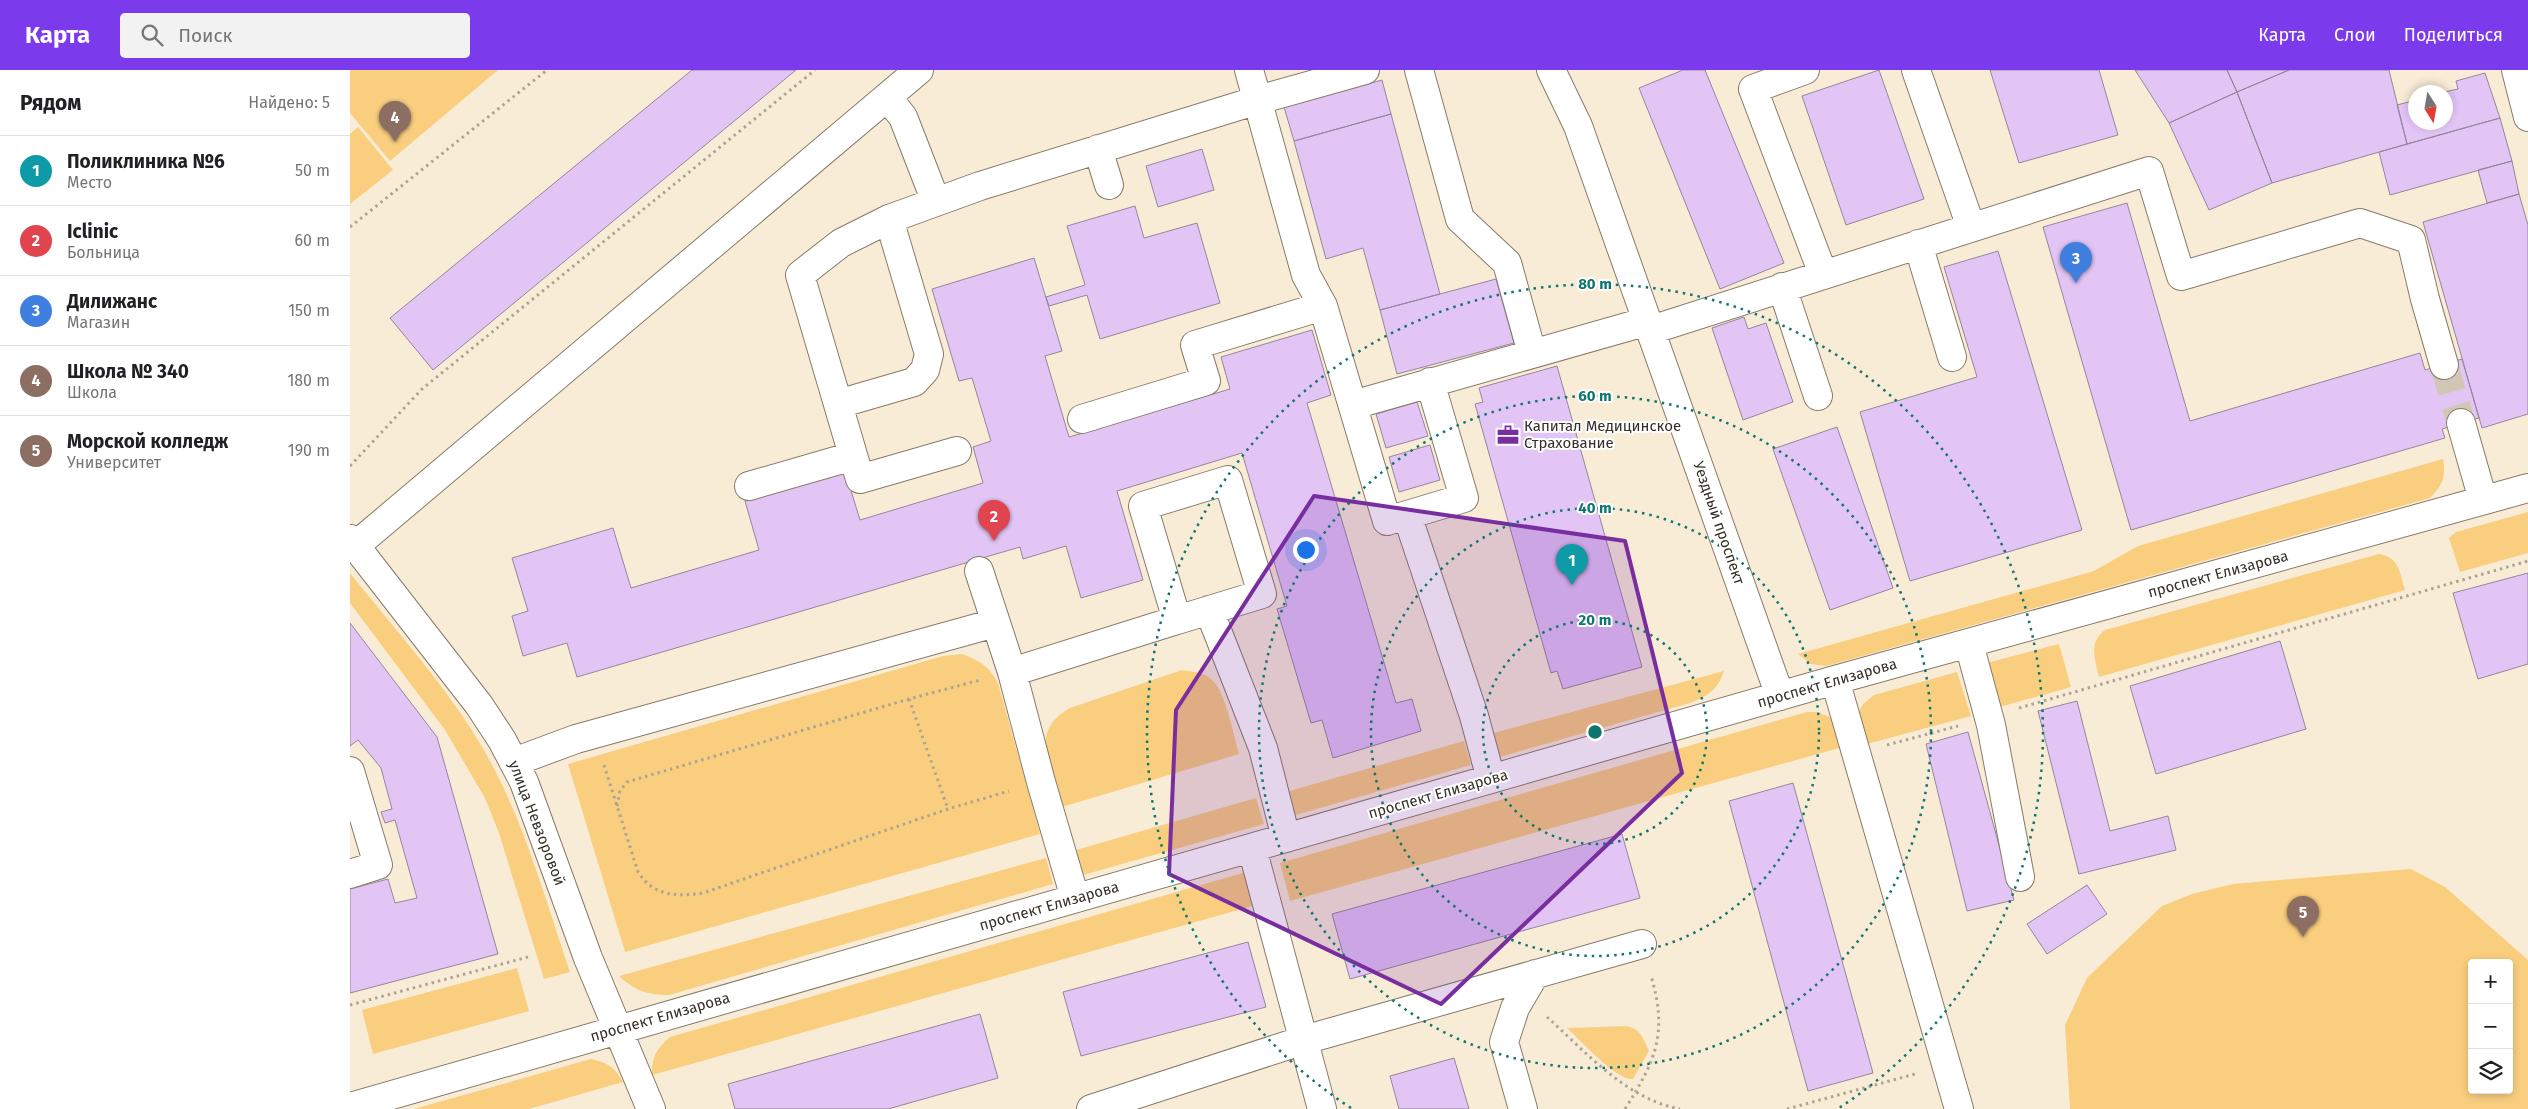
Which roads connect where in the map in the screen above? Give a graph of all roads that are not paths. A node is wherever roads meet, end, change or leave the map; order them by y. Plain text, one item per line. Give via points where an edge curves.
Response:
1 (1249, 70) edge
2 (1365, 70) edge
3 (1419, 70) edge
4 (1551, 70) edge
5 (1805, 70) edge
6 (1916, 70) edge
7 (2516, 70) edge
8 (916, 71) edge
9 (887, 97) junction
10 (1258, 100) junction
11 (2528, 117) edge
12 (1098, 149) junction
13 (1109, 185) dead end
14 (936, 202) junction
15 (889, 218) junction
16 (1970, 227) junction
17 (1918, 244) junction
18 (1823, 274) junction
19 (1782, 287) junction
20 (1323, 306) junction
21 (1649, 325) junction
22 (1532, 353) junction
23 (1952, 357) dead end
24 (2444, 365) tunnel mouth
25 (1430, 382) junction
26 (1818, 396) dead end
27 (838, 404) junction
28 (1353, 405) junction
29 (1082, 418) dead end
30 (2461, 424) tunnel mouth
31 (957, 450) dead end
32 (853, 456) junction
33 (749, 486) dead end
34 (2528, 488) edge
35 (2483, 500) junction
36 (1406, 515) junction
37 (352, 543) edge
38 (979, 570) dead end
39 (1209, 610) junction
40 (1176, 620) junction
41 (995, 623) junction
42 (1968, 644) junction
43 (1012, 672) junction
44 (1836, 680) junction
45 (1780, 696) junction
46 (514, 762) junction
47 (350, 771) edge
48 (1491, 779) junction
49 (1286, 838) junction
50 (1252, 848) junction
51 (350, 874) edge
52 (2020, 877) dead end
53 (1075, 898) junction
54 (1642, 944) road end
55 (1529, 985) junction
56 (618, 1029) junction
57 (1304, 1040) junction
58 (350, 1107) edge
59 (650, 1109) edge
60 (1091, 1109) edge
61 (1322, 1109) edge
62 (1523, 1109) edge
63 (1959, 1109) edge

1 - 10 street
2 - 10 street
3 - 22 street via 1460,219 1507,264
4 - 21 street, Уездный проспект via 1578,126
5 - 18 street via 1753,89
6 - 16 street
7 - 11 street
8 - 9 street
9 - 14 street via 903,117
9 - 37 street
10 - 12 street
10 - 20 street via 1306,275
12 - 13 street
12 - 14 street
14 - 15 street
15 - 27 street via 841,243 800,275
15 - 27 street via 929,354 925,370 914,382
16 - 17 street
16 - 24 street via 2149,171 2181,276 2360,223 2411,240
17 - 18 street
17 - 23 street
18 - 19 street
19 - 21 street
19 - 26 street
20 - 28 street
20 - 29 street via 1195,345 1206,381
21 - 22 street
21 - 45 street, Уездный проспект
22 - 25 street
25 - 28 street
25 - 36 street via 1464,498
27 - 32 street
28 - 36 street via 1387,520
30 - 35 street
31 - 32 street via 860,479
32 - 33 street
34 - 35 street, проспект Елизарова
35 - 42 street, проспект Елизарова
36 - 48 street via 1474,716
37 - 46 street, улица Невзоровой via 479,705
38 - 41 street
39 - 40 street
39 - 40 street via 1262,594 1228,480 1143,506
39 - 49 street via 1263,748
40 - 43 street
41 - 43 street
41 - 46 street via 576,738
42 - 44 street, проспект Елизарова
42 - 52 street via 1989,717
43 - 53 street
44 - 45 street, проспект Елизарова
44 - 63 street
45 - 48 street, проспект Елизарова
46 - 56 street, улица Невзоровой
47 - 51 street via 378,865
48 - 49 street, проспект Елизарова
49 - 50 street, проспект Елизарова
50 - 53 street, проспект Елизарова
50 - 57 street
53 - 56 street, проспект Елизарова
54 - 55 street
55 - 57 street
55 - 62 street via 1514,1008 1504,1042
56 - 58 street, проспект Елизарова
56 - 59 street, улица Невзоровой
57 - 60 street
57 - 61 street

